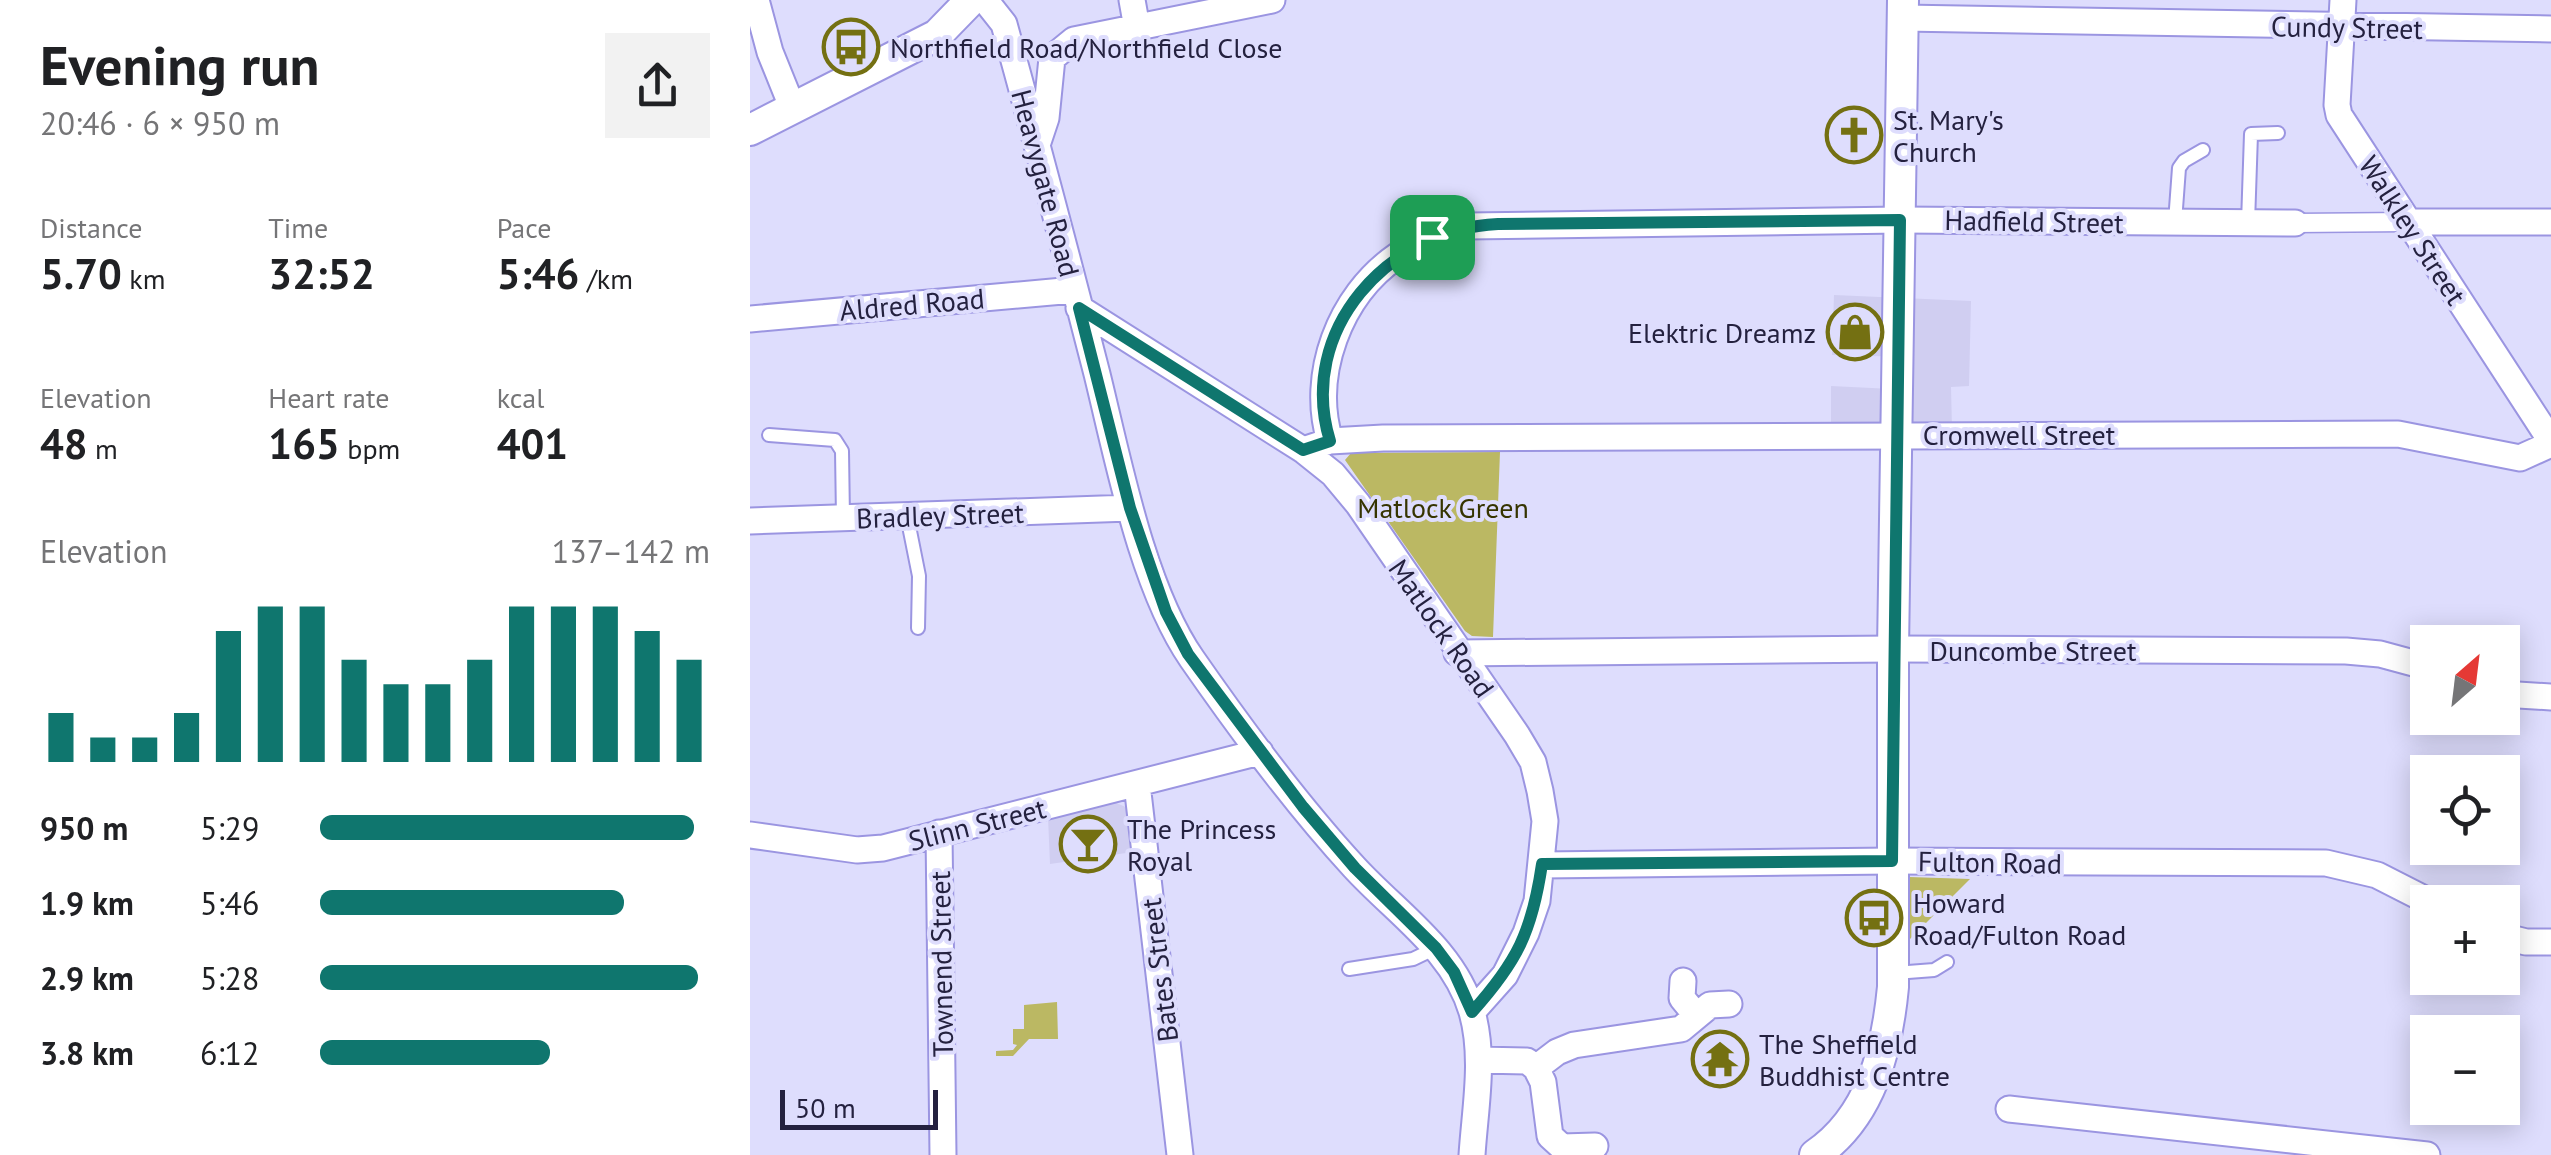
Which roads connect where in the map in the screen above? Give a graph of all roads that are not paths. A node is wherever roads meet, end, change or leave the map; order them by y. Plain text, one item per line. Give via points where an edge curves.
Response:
1 (756, 0) edge
2 (971, 0) edge
3 (984, 0) edge
4 (1132, 0) edge
5 (1272, 0) edge
6 (2344, 0) edge
7 (1903, 9) edge
8 (2342, 27) junction
9 (1138, 28) junction
10 (2551, 29) edge
11 (793, 109) junction
12 (750, 130) edge
13 (2278, 133) dead end
14 (1037, 144) junction
15 (2204, 150) dead end
16 (1900, 220) junction
17 (2175, 222) junction
18 (2408, 222) junction
19 (2551, 222) edge
20 (2248, 223) junction
21 (2295, 224) joint
22 (1077, 299) junction
23 (750, 318) edge
24 (1896, 435) junction
25 (769, 436) dead end
26 (1330, 441) junction
27 (2551, 442) edge
28 (1303, 450) junction
29 (1130, 508) junction
30 (906, 516) junction
31 (843, 518) junction
32 (750, 522) edge
33 (918, 628) dead end
34 (1893, 649) junction
35 (1458, 652) junction
36 (2410, 662) edge
37 (2520, 695) edge
38 (2551, 697) edge
39 (1260, 752) junction
40 (1138, 784) junction
41 (939, 833) junction
42 (750, 835) edge
43 (1892, 861) junction
44 (1542, 864) junction
45 (2410, 892) edge
46 (2520, 940) edge
47 (2551, 942) edge
48 (1436, 948) junction
49 (1947, 962) dead end
50 (1349, 969) dead end
51 (1892, 973) junction
52 (1683, 980) dead end
53 (1729, 1004) dead end
54 (1472, 1012) junction
55 (1696, 1015) junction
56 (1479, 1060) junction
57 (1536, 1068) junction
58 (2010, 1108) dead end
59 (1594, 1146) dead end
60 (943, 1155) edge
61 (1180, 1155) edge
62 (1472, 1155) edge
63 (1815, 1155) edge
64 (2427, 1155) edge

1 - 11 street
2 - 11 street via 937,35
3 - 14 street, Heavygate Road via 1004,24
4 - 9 street
5 - 9 street
6 - 8 street, Walkley Street
7 - 8 street, Cundy Street via 2056,29
7 - 16 street
8 - 10 street, Cundy Street
8 - 18 street, Walkley Street via 2336,105
9 - 14 street via 1059,48
11 - 12 street
13 - 20 lane via 2251,134
14 - 22 street, Heavygate Road
15 - 17 lane via 2179,168
16 - 17 street, Hadfield Street
16 - 24 street
16 - 26 street, Hadfield Street via 1483,225 1432,237 1396,256 1367,283 1343,320 1322,382
17 - 20 street, Hadfield Street
18 - 19 street
18 - 21 street, Hadfield Street
18 - 27 street, Walkley Street
20 - 21 street, Hadfield Street
22 - 23 street, Aldred Road
22 - 28 street, Matlock Road
22 - 29 street, Heavygate Road
24 - 26 street, Cromwell Street
24 - 27 street, Cromwell Street via 2398,434 2520,458
24 - 34 street
25 - 31 lane via 835,440 842,451
26 - 28 street, Cromwell Street
28 - 35 street, Matlock Road via 1358,504
29 - 30 street, Bradley Street
29 - 39 street, Heavygate Road via 1166,612
30 - 31 street, Bradley Street
30 - 33 lane via 919,576
31 - 32 street, Bradley Street
34 - 35 street, Duncombe Street
34 - 36 street, Duncombe Street via 2346,651
34 - 43 street
35 - 44 street, Matlock Road via 1533,762 1545,820
37 - 38 street
39 - 40 street, Slinn Street
39 - 48 street, Heavygate Road via 1355,868
40 - 41 street, Slinn Street
40 - 61 street, Bates Street
41 - 42 street, Slinn Street via 857,850
41 - 60 street, Townend Street
43 - 44 street, Fulton Road
43 - 45 street, Fulton Road via 2326,864 2378,875
43 - 51 street
44 - 54 street, Matlock Road via 1526,933 1505,975
46 - 47 street
48 - 50 lane via 1413,959
48 - 54 street, Heavygate Road
49 - 51 lane via 1934,970
51 - 63 street via 1889,1028 1866,1097
52 - 55 street via 1682,998
53 - 55 street via 1710,1005
54 - 56 street, Heavygate Road
55 - 57 street via 1681,1029 1574,1045
56 - 57 street via 1528,1061
56 - 62 street, Heavygate Road
57 - 59 street via 1550,1136 1562,1147
58 - 64 street

